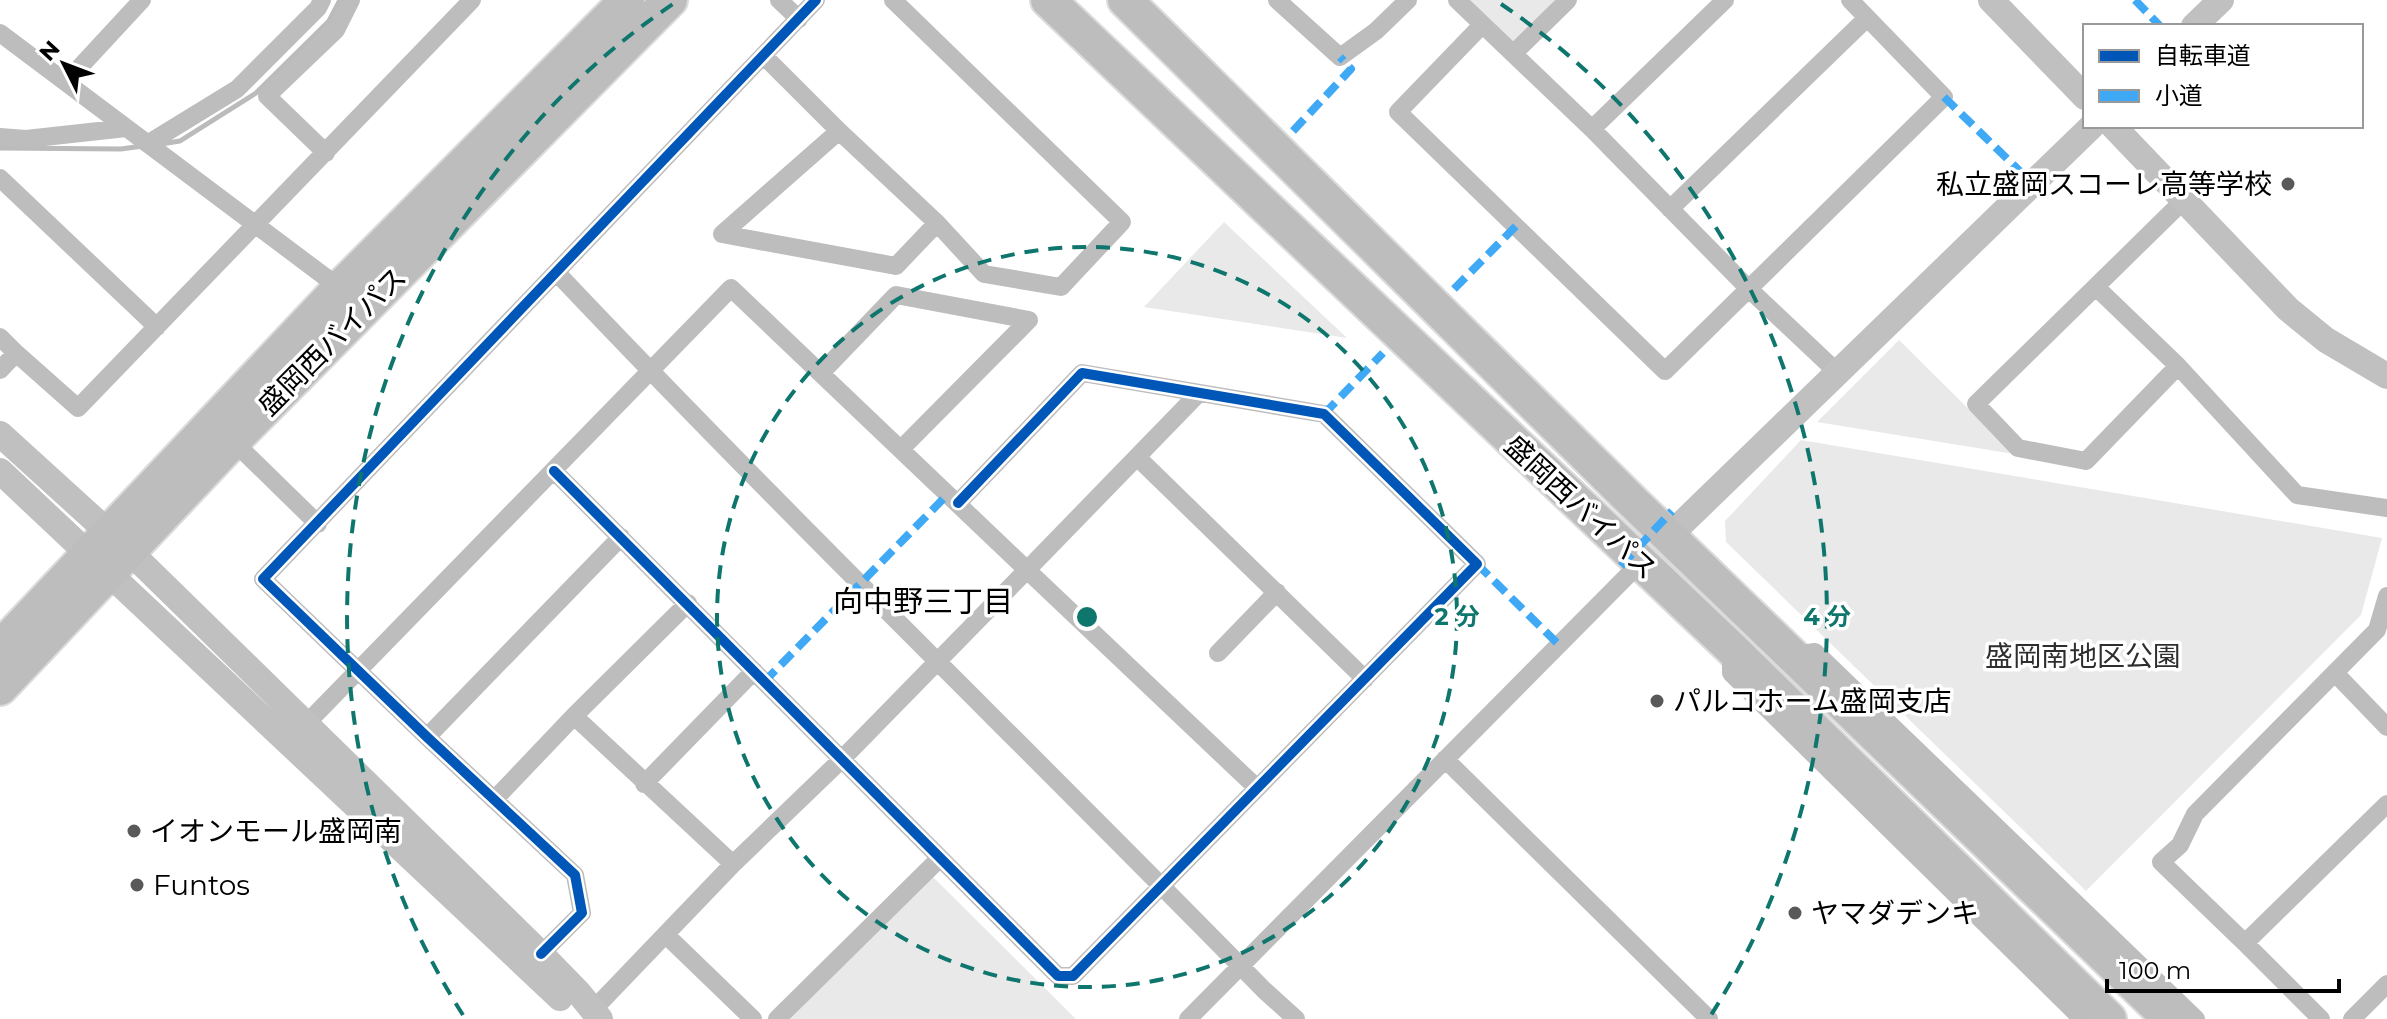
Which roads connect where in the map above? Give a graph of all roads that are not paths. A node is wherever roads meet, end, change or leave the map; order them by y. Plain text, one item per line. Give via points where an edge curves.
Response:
1 (142, 0) edge
2 (322, 0) edge
3 (351, 0) edge
4 (627, 0) edge
5 (670, 0) edge
6 (779, 0) edge
7 (816, 0) edge
8 (893, 0) edge
9 (1048, 0) edge
10 (1125, 0) edge
11 (1277, 0) edge
12 (1408, 0) edge
13 (1457, 0) edge
14 (1568, 0) edge
15 (1725, 0) edge
16 (1850, 0) edge
17 (1991, 0) edge
18 (2221, 0) edge
19 (464, 3) edge
20 (1867, 18) junction
21 (799, 19) junction
22 (2196, 24) edge
23 (1482, 25) junction
24 (0, 33) edge
25 (1513, 54) junction
26 (764, 56) junction
27 (66, 82) junction
28 (2083, 95) edge
29 (126, 128) junction
30 (2090, 128) edge
31 (2115, 128) edge
32 (1592, 129) junction
33 (839, 131) junction
34 (0, 137) edge
35 (149, 143) junction
36 (326, 153) junction
37 (0, 178) edge
38 (2183, 201) junction
39 (1670, 209) junction
40 (937, 223) junction
41 (257, 226) junction
42 (557, 273) junction
43 (340, 288) junction
44 (2097, 288) junction
45 (1749, 289) junction
46 (157, 327) junction
47 (0, 337) edge
48 (16, 353) junction
49 (2178, 366) junction
50 (0, 370) edge
51 (650, 371) junction
52 (822, 372) junction
53 (1838, 373) junction
54 (2387, 376) edge
55 (1199, 393) junction
56 (0, 434) edge
57 (233, 441) junction
58 (901, 449) junction
59 (1137, 457) junction
60 (0, 471) edge
61 (554, 471) junction
62 (958, 503) junction
63 (2387, 508) edge
64 (318, 524) junction
65 (1669, 536) junction
66 (621, 537) junction
67 (110, 553) junction
68 (1640, 563) junction
69 (1027, 570) junction
70 (1277, 592) junction
71 (2387, 596) edge
72 (688, 603) junction
73 (0, 648) edge
74 (1731, 648) junction
75 (1218, 653) dead end
76 (1795, 655) junction
77 (938, 660) junction
78 (754, 671) junction
79 (358, 672) junction
80 (2335, 673) junction
81 (1365, 679) junction
82 (0, 688) edge
83 (574, 716) junction
84 (306, 724) junction
85 (2387, 727) edge
86 (427, 737) junction
87 (338, 755) junction
88 (1445, 759) junction
89 (841, 760) junction
90 (644, 784) junction
91 (1257, 788) junction
92 (494, 800) junction
93 (2387, 804) edge
94 (940, 858) junction
95 (415, 861) junction
96 (733, 864) junction
97 (1162, 886) junction
98 (666, 935) junction
99 (2245, 943) junction
100 (541, 954) junction
101 (1240, 966) junction
102 (2387, 984) edge
103 (592, 1016) edge
104 (753, 1019) edge
105 (777, 1019) edge
106 (1188, 1019) edge
107 (1296, 1019) edge
108 (1709, 1019) edge
109 (2082, 1019) edge
110 (2109, 1019) edge
111 (2170, 1019) edge
112 (2196, 1019) edge
113 (2321, 1019) edge
114 (2352, 1019) edge

1 - 27 street
2 - 35 street via 237,89
3 - 36 street via 336,30 267,96
4 - 43 highway, 盛岡西バイパス
5 - 57 highway, 盛岡西バイパス
6 - 21 street
7 - 21 street
8 - 40 street via 1122,222 1061,287 984,274
9 - 68 highway, 盛岡西バイパス
10 - 65 highway, 盛岡西バイパス
11 - 12 street via 1340,57
13 - 23 street
14 - 25 street
15 - 32 street
16 - 20 street
17 - 28 street
18 - 22 street
19 - 36 street
20 - 39 street
20 - 45 street via 1944,97
21 - 26 street
23 - 25 street
23 - 45 street via 1398,112 1665,371
24 - 27 street
25 - 32 street
26 - 33 street
26 - 42 street
27 - 29 street
29 - 34 street
29 - 35 street
30 - 53 street
31 - 38 street
32 - 39 street
33 - 40 street
33 - 40 street via 722,234 896,266
35 - 41 street
36 - 41 street
37 - 46 street
38 - 44 street
38 - 54 street via 2288,309 2326,340
39 - 45 street
41 - 43 street
41 - 46 street
42 - 51 street
42 - 64 street
43 - 67 highway, 盛岡西バイパス
44 - 49 street
44 - 49 street via 1976,404 2018,448 2086,461
45 - 53 street
46 - 48 street via 78,408
47 - 48 street
48 - 50 street
49 - 63 street via 2297,495
51 - 52 street via 731,288
51 - 61 street
51 - 77 street
52 - 58 street
52 - 58 street via 896,295 1029,320
53 - 65 street
55 - 59 street
55 - 62 street via 1082,373
55 - 81 street via 1324,414 1477,564
56 - 67 street
57 - 64 street
57 - 67 highway, 盛岡西バイパス
58 - 62 street
59 - 69 street
59 - 70 street
60 - 67 street
61 - 66 street
61 - 79 street
62 - 69 street
64 - 79 street via 263,579
65 - 76 highway, 盛岡西バイパス
66 - 72 street
66 - 86 street
67 - 73 highway, 盛岡西バイパス
67 - 82 highway, 盛岡西バイパス
67 - 84 street
67 - 95 street
68 - 74 highway, 盛岡西バイパス
68 - 88 street
69 - 77 street
69 - 91 street
70 - 75 street
70 - 81 street
71 - 80 street via 2377,630
72 - 78 street
72 - 83 street
74 - 109 street via 1731,673
74 - 110 highway, 盛岡西バイパス
76 - 111 highway, 盛岡西バイパス
76 - 112 street via 1815,652
77 - 89 street
77 - 97 street
78 - 89 street
78 - 90 street
79 - 84 street
79 - 86 street
80 - 85 street
80 - 99 street via 2195,814 2180,845 2161,862
81 - 91 street
83 - 90 street
83 - 92 street
84 - 87 street
86 - 92 street
87 - 95 street via 357,793 419,853
87 - 100 street
88 - 101 street
88 - 108 street
89 - 94 street
89 - 96 street
90 - 96 street
91 - 97 street
92 - 100 street via 575,875 582,913
93 - 99 street
94 - 97 street via 1058,976 1073,976
94 - 105 street
95 - 103 street via 568,1006
96 - 98 street
97 - 101 street
98 - 103 street
98 - 104 street
99 - 113 street
100 - 103 street via 578,992
101 - 106 street
101 - 107 street
102 - 114 street

